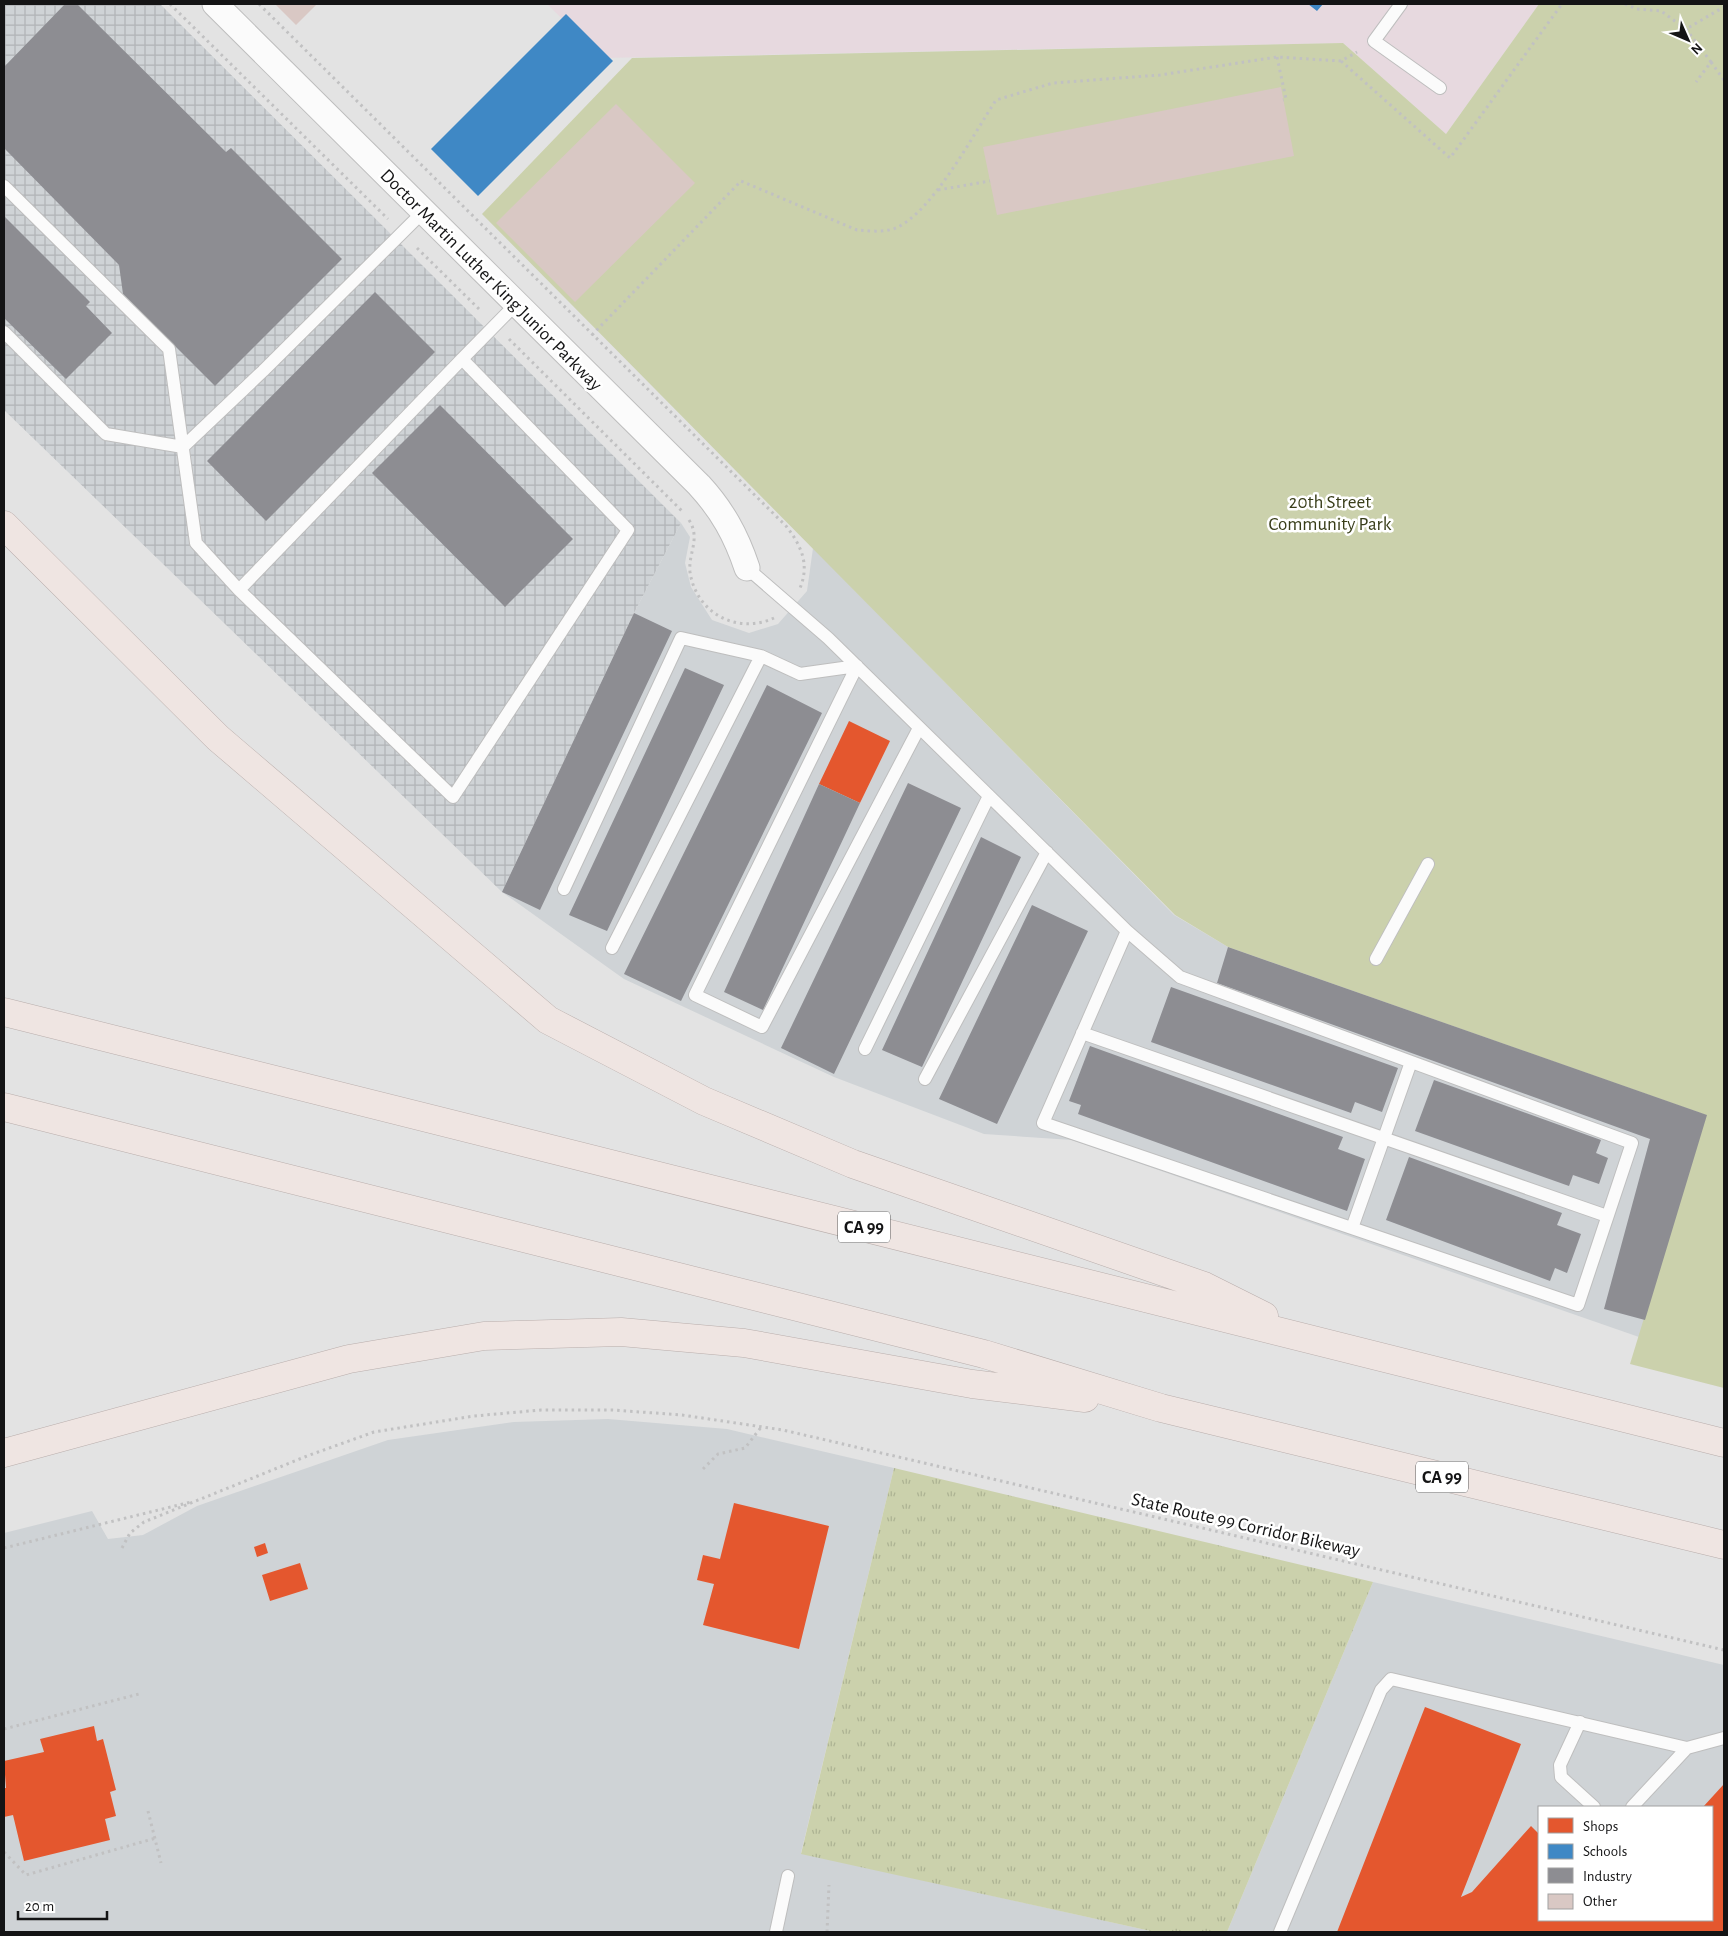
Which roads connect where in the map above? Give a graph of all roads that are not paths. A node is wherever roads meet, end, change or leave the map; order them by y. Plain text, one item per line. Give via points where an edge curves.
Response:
1 (215, 4) edge
2 (1401, 4) edge
3 (1440, 88) dead end
4 (4, 186) edge
5 (424, 211) junction
6 (517, 303) junction
7 (4, 332) edge
8 (462, 359) junction
9 (183, 447) junction
10 (4, 525) edge
11 (747, 568) joint
12 (239, 590) junction
13 (761, 656) junction
14 (857, 666) junction
15 (919, 728) junction
16 (989, 796) junction
17 (1047, 852) junction
18 (1428, 864) dead end
19 (564, 888) dead end
20 (1127, 931) junction
21 (612, 948) dead end
22 (1376, 959) dead end
23 (4, 1012) edge
24 (1082, 1033) junction
25 (865, 1049) dead end
26 (1411, 1062) junction
27 (925, 1079) dead end
28 (4, 1107) edge
29 (1384, 1138) junction
30 (1607, 1216) junction
31 (1352, 1228) junction
32 (1307, 1338) junction
33 (1161, 1408) junction
34 (1724, 1443) edge
35 (4, 1453) edge
36 (1724, 1545) edge
37 (1580, 1722) junction
38 (1724, 1738) edge
39 (1687, 1748) junction
40 (1593, 1806) edge
41 (1633, 1806) edge
42 (788, 1876) dead end
43 (776, 1932) edge
44 (1280, 1932) edge

1 - 5 street, Doctor Martin Luther King Junior Parkway
2 - 3 lane via 1374,41
4 - 9 lane via 169,349
5 - 6 street, Doctor Martin Luther King Junior Parkway
5 - 9 lane
6 - 8 lane
6 - 11 street, Doctor Martin Luther King Junior Parkway via 713,500 728,520
7 - 9 lane via 106,434
8 - 12 lane
8 - 12 lane via 628,530 452,797
9 - 12 lane via 196,543
10 - 32 highway via 218,738 548,1020 704,1101 853,1164 1204,1286
11 - 14 lane
13 - 14 lane via 800,674
13 - 19 lane via 681,638
13 - 21 lane
14 - 15 lane
14 - 15 lane via 695,995 762,1027
15 - 16 lane
16 - 17 lane
16 - 25 lane
17 - 20 lane
17 - 27 lane
18 - 22 lane
20 - 24 lane
20 - 26 lane via 1180,977
23 - 32 highway, CA 99
24 - 29 lane
24 - 31 lane via 1043,1123
26 - 29 lane
26 - 30 lane via 1632,1143
28 - 33 highway, CA 99 via 984,1354
29 - 30 lane
29 - 31 lane
30 - 31 lane via 1578,1305
32 - 34 highway, CA 99
33 - 35 highway via 972,1384 744,1343 621,1332 484,1336 349,1359
33 - 36 highway, CA 99
37 - 39 lane
37 - 40 lane via 1560,1765 1561,1777
37 - 44 lane via 1391,1679 1381,1690
38 - 39 lane
39 - 41 lane
42 - 43 lane

